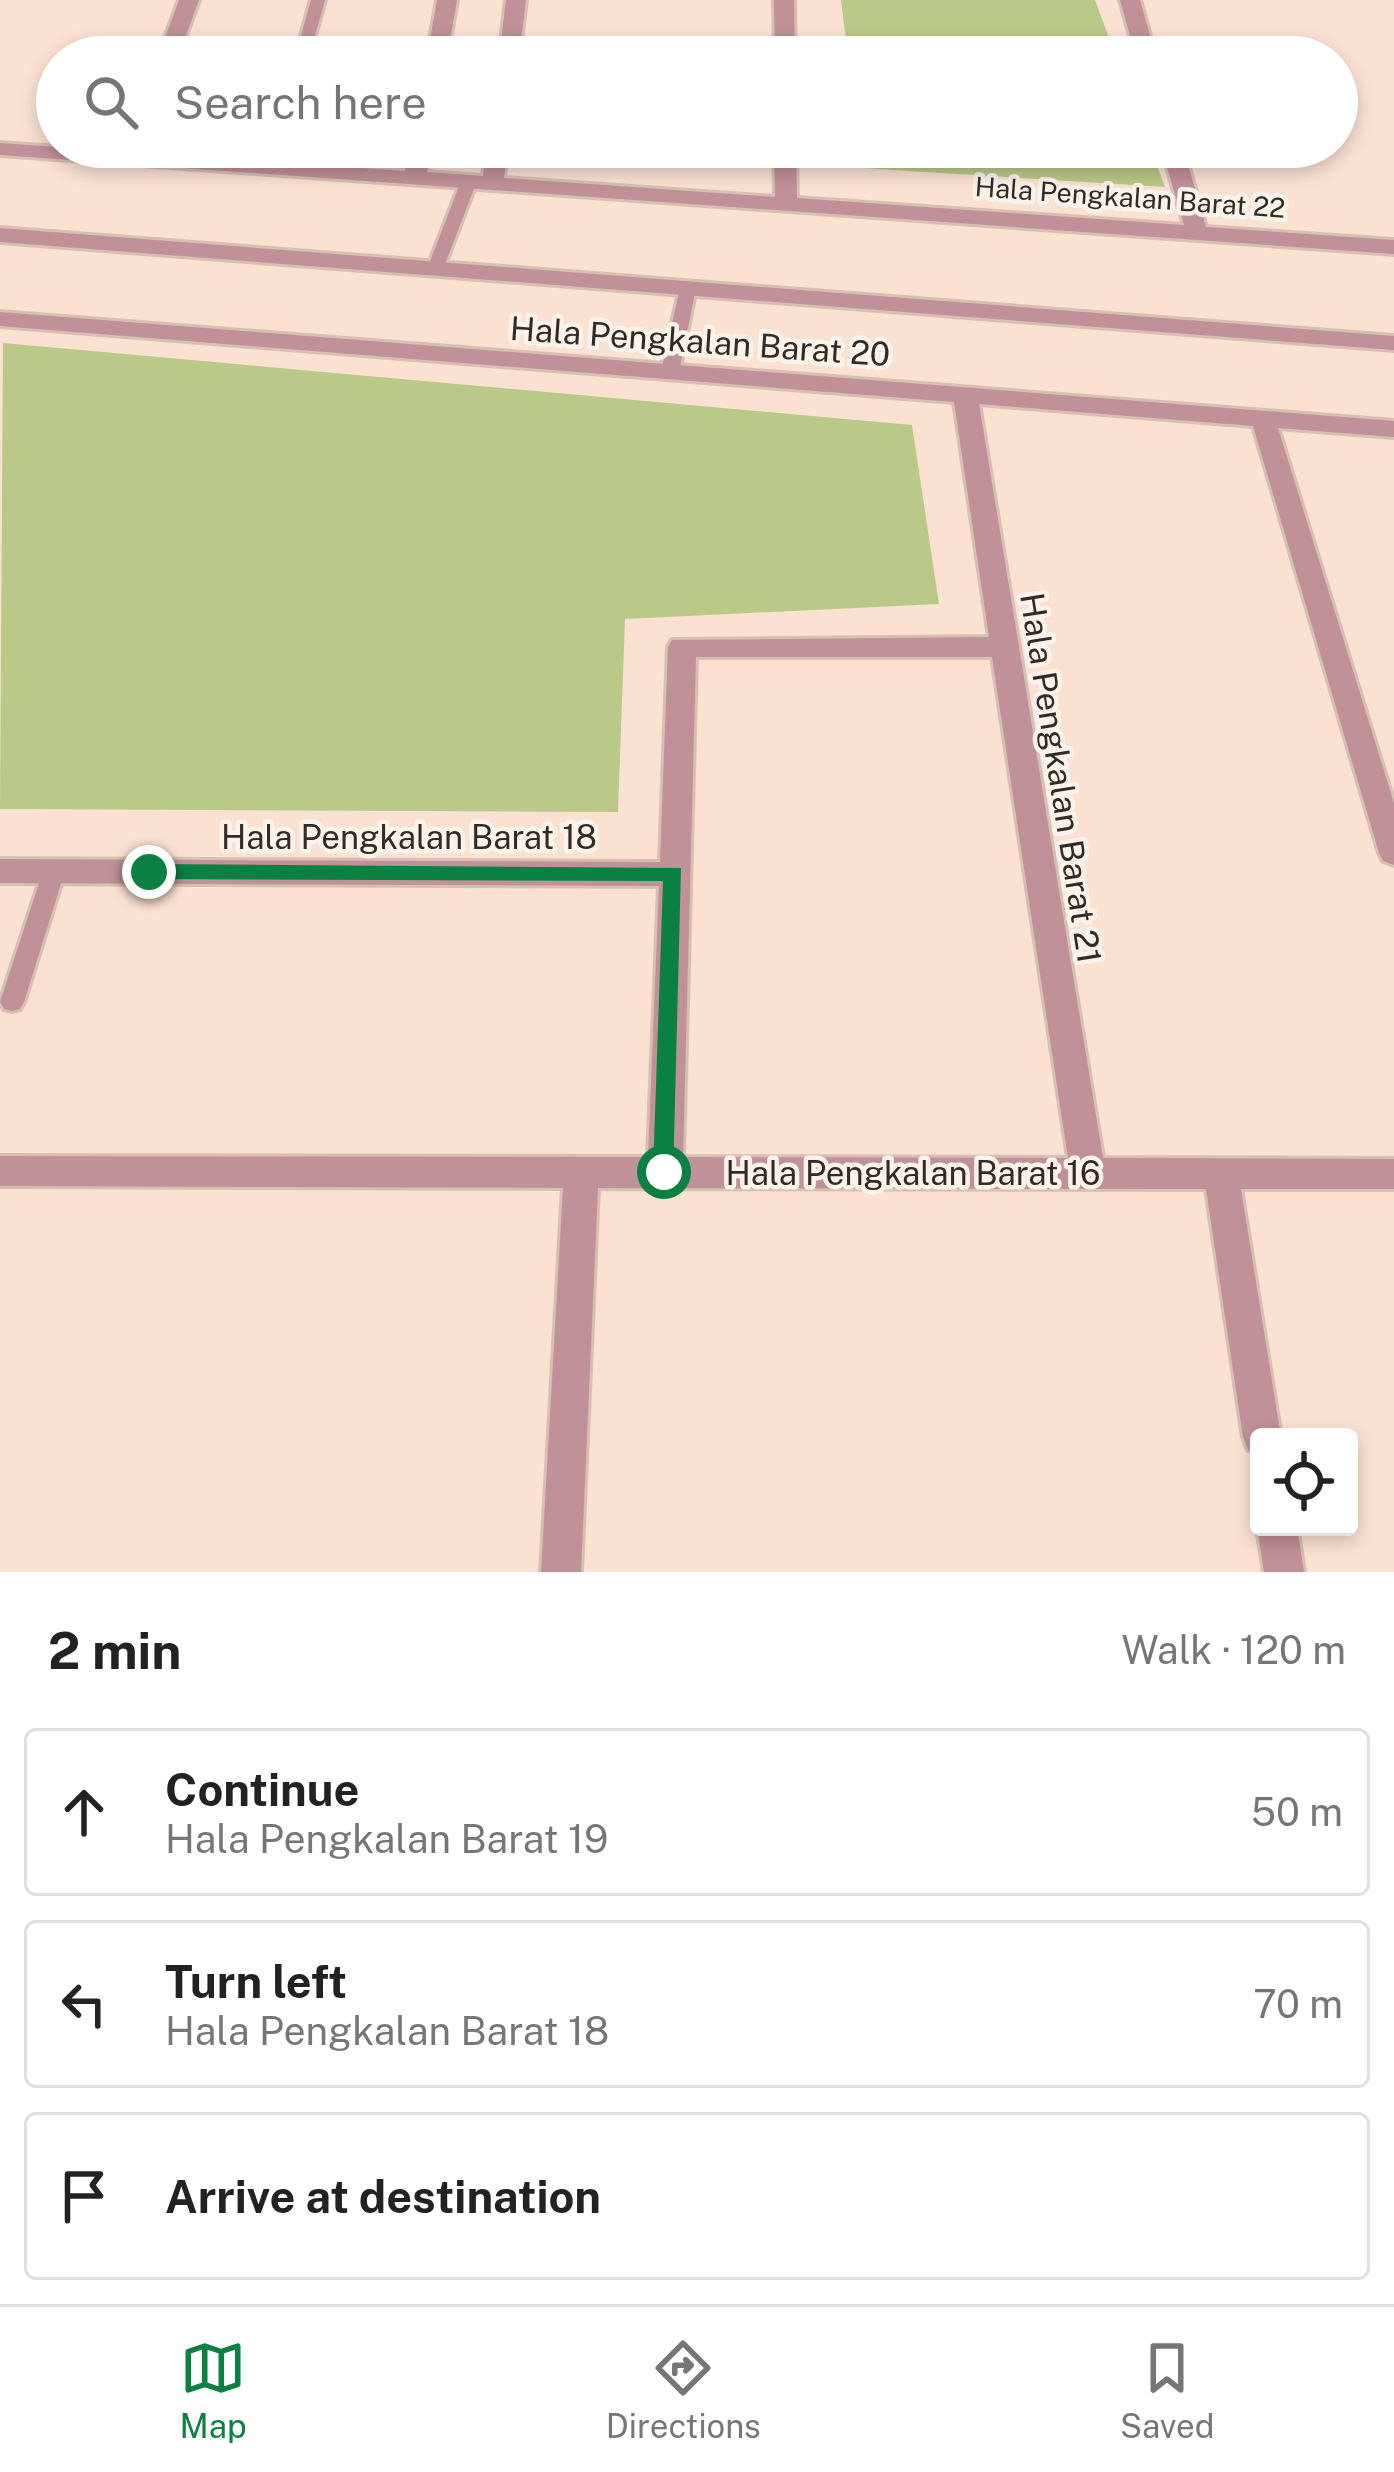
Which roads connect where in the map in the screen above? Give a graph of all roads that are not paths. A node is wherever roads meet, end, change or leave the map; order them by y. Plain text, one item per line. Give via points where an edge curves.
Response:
1 (189, 0) edge
2 (318, 0) edge
3 (447, 0) edge
4 (516, 0) edge
5 (784, 0) edge
6 (1130, 0) edge
7 (176, 36) edge
8 (308, 36) edge
9 (441, 36) edge
10 (512, 36) edge
11 (784, 36) edge
12 (1140, 36) edge
13 (0, 149) edge
14 (36, 150) edge
15 (347, 168) edge
16 (417, 168) edge
17 (495, 168) edge
18 (785, 168) edge
19 (1178, 168) edge
20 (415, 178) junction
21 (469, 182) junction
22 (493, 183) junction
23 (786, 204) junction
24 (1196, 233) junction
25 (0, 235) edge
26 (1394, 247) edge
27 (435, 268) junction
28 (688, 288) junction
29 (0, 319) edge
30 (1394, 343) edge
31 (670, 372) junction
32 (965, 395) junction
33 (1263, 418) junction
34 (1394, 429) edge
35 (1003, 646) junction
36 (1388, 816) edge
37 (1394, 853) edge
38 (0, 871) edge
39 (54, 871) junction
40 (674, 874) junction
41 (12, 1002) dead end
42 (0, 1171) edge
43 (581, 1172) junction
44 (664, 1172) junction
45 (1088, 1173) junction
46 (1221, 1174) junction
47 (1394, 1174) edge
48 (1261, 1428) edge
49 (1278, 1536) edge
50 (562, 1572) edge
51 (1284, 1572) edge

1 - 7 street
2 - 8 lane
3 - 9 street
4 - 10 street
5 - 11 street
6 - 12 street
13 - 14 street, Hala Pengkalan Barat 22
15 - 20 street, Hala Pengkalan Barat 22
16 - 20 street
17 - 22 street
18 - 23 street
19 - 24 street
20 - 21 street, Hala Pengkalan Barat 22
21 - 22 street, Hala Pengkalan Barat 22
21 - 27 lane
22 - 23 street, Hala Pengkalan Barat 22
23 - 24 street, Hala Pengkalan Barat 22
24 - 26 street, Hala Pengkalan Barat 22
25 - 27 street
27 - 28 street
28 - 30 street
28 - 31 lane
29 - 31 street, Hala Pengkalan Barat 20
31 - 32 street, Hala Pengkalan Barat 20
32 - 33 street, Hala Pengkalan Barat 20
32 - 35 street, Hala Pengkalan Barat 21
33 - 34 street, Hala Pengkalan Barat 20
33 - 36 street
35 - 40 street via 682,646
35 - 45 street, Hala Pengkalan Barat 21
36 - 37 street
38 - 39 street, Hala Pengkalan Barat 18
39 - 40 street, Hala Pengkalan Barat 18
39 - 41 lane
40 - 44 street
42 - 43 street, Hala Pengkalan Barat 16
43 - 44 street, Hala Pengkalan Barat 16
43 - 50 street
44 - 45 street, Hala Pengkalan Barat 16
45 - 46 street, Hala Pengkalan Barat 16
46 - 47 street, Hala Pengkalan Barat 16
46 - 48 street
49 - 51 street

